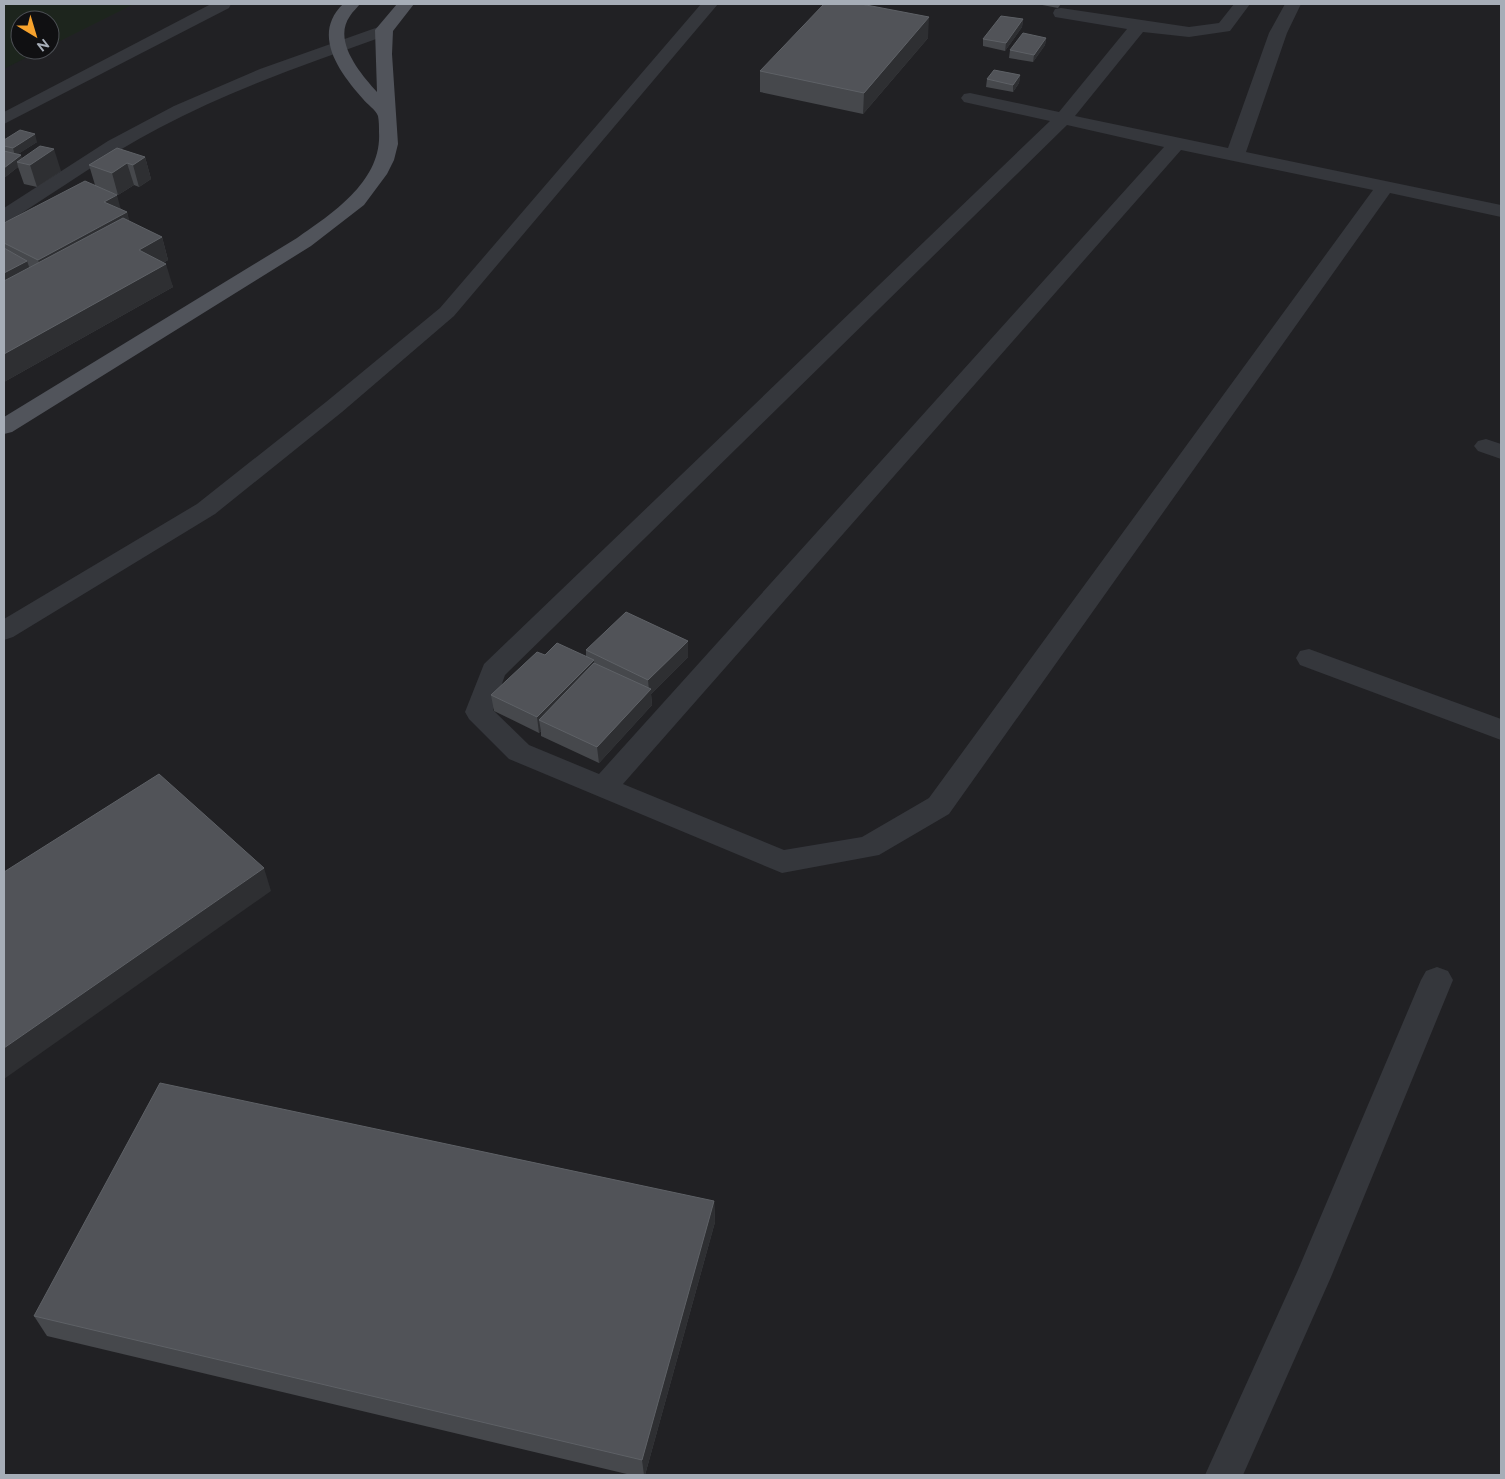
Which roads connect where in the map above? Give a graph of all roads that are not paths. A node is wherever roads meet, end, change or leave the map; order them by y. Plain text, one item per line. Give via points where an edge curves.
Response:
1 (223, 4) edge
2 (352, 4) edge
3 (406, 4) edge
4 (710, 4) edge
5 (1242, 4) edge
6 (1293, 4) edge
7 (1061, 13) dead end
8 (1139, 26) junction
9 (384, 30) junction
10 (338, 46) junction
11 (970, 98) dead end
12 (388, 116) junction
13 (4, 119) edge
14 (1062, 120) junction
15 (1178, 144) junction
16 (1235, 155) junction
17 (1384, 188) junction
18 (1501, 211) edge
19 (4, 216) edge
20 (4, 427) edge
21 (4, 630) edge
22 (1309, 658) dead end
23 (1501, 730) edge
24 (603, 788) junction
25 (1437, 980) dead end
26 (1224, 1475) edge

1 - 13 lane
2 - 10 main road via 340,17 335,39
3 - 9 main road
4 - 21 lane via 447,312 334,408 206,509
5 - 8 lane via 1224,26 1189,32
6 - 16 lane via 1278,33
7 - 8 lane
8 - 14 lane
9 - 10 lane
9 - 12 main road
10 - 12 main road via 352,73
10 - 19 lane via 241,83 151,125
11 - 14 lane
12 - 20 main road via 386,158 365,192 346,210 304,242
14 - 15 lane
14 - 24 lane via 493,672 479,712 519,752
15 - 16 lane
15 - 24 lane
16 - 17 lane
17 - 18 lane
17 - 24 lane via 939,806 869,847 782,862
22 - 23 lane
25 - 26 lane via 1313,1276

